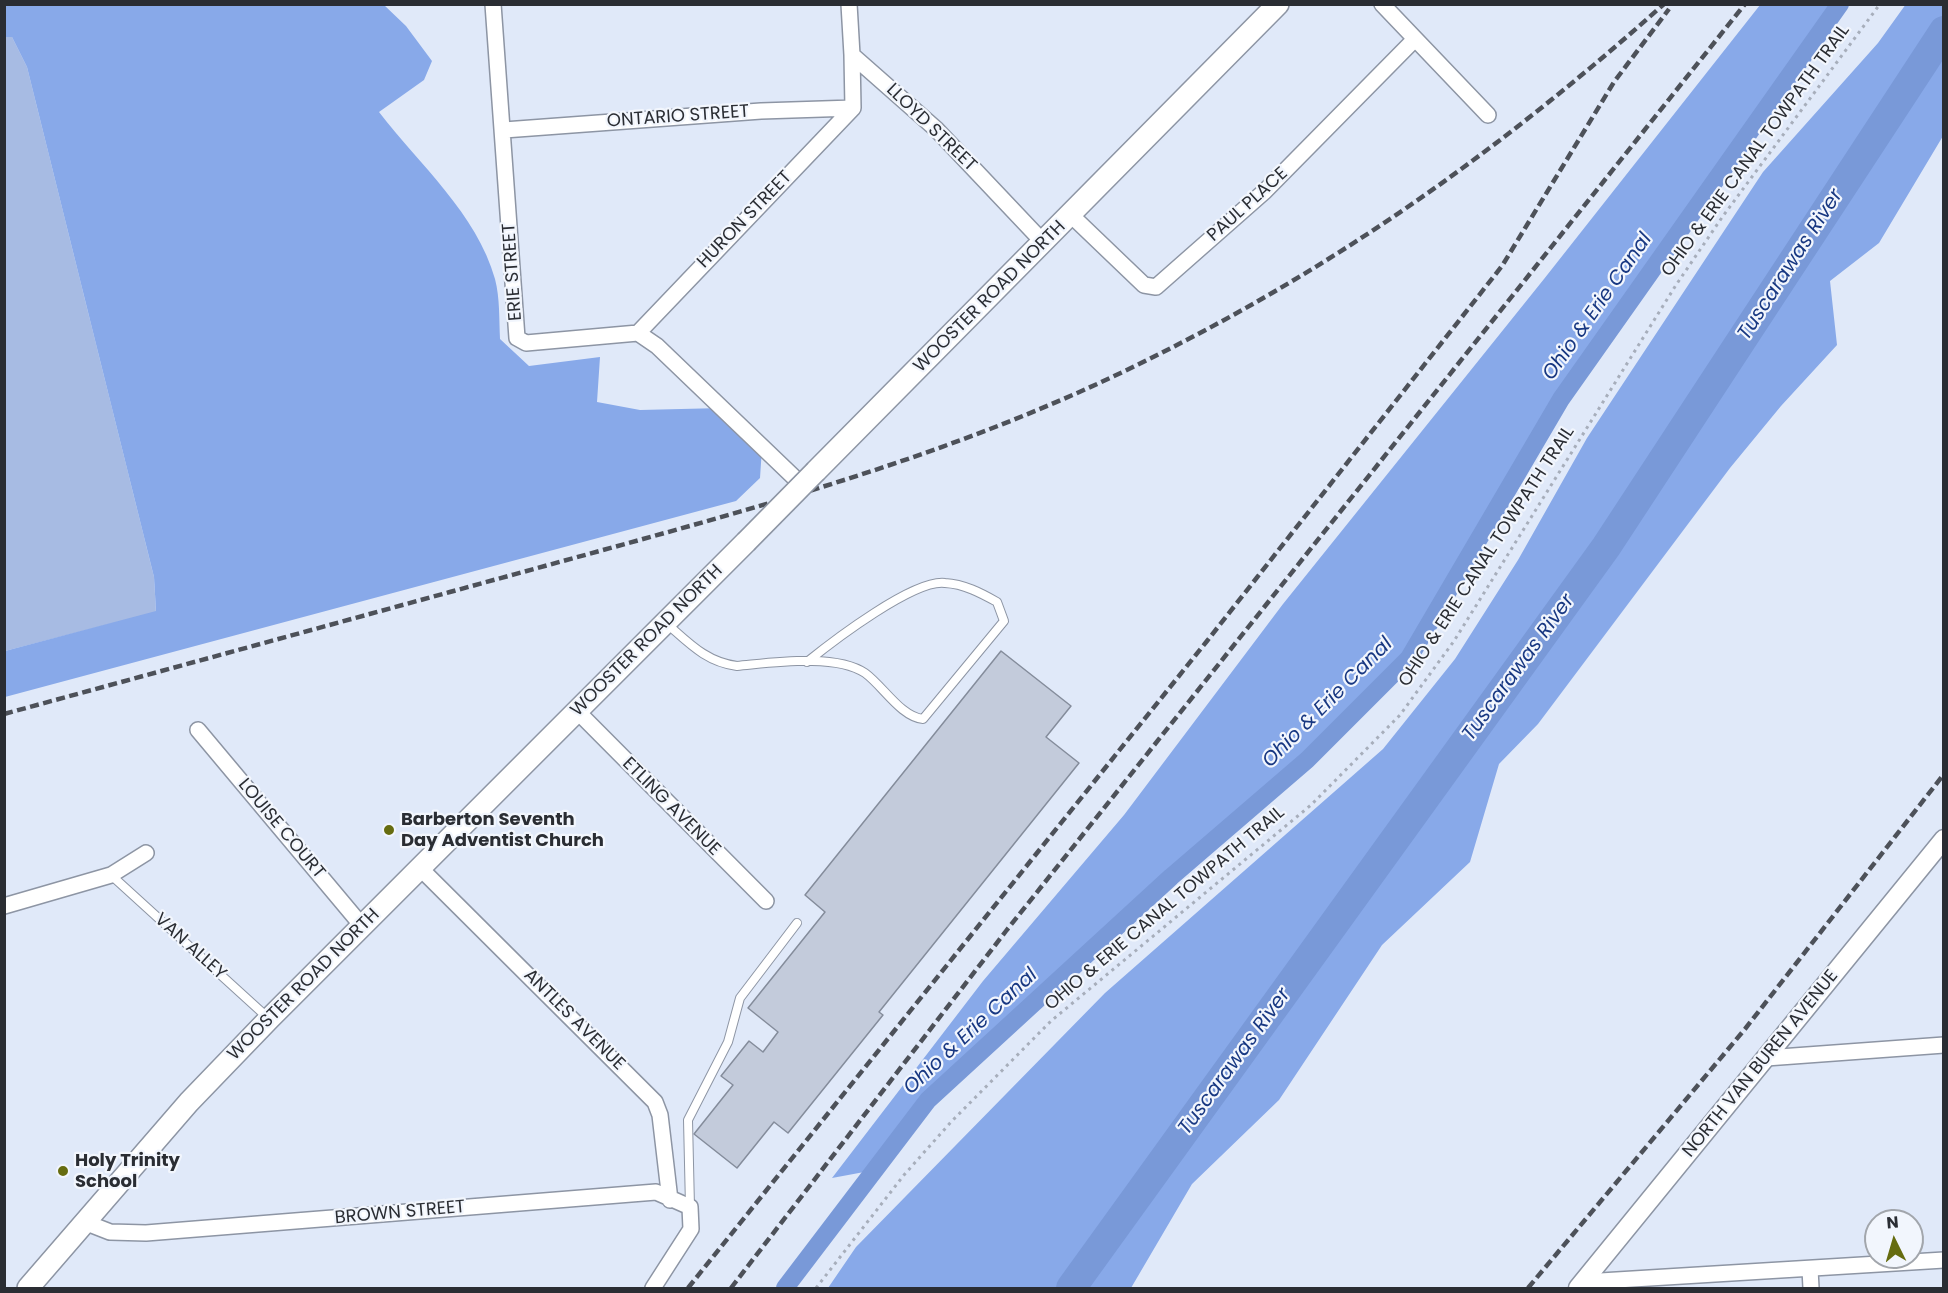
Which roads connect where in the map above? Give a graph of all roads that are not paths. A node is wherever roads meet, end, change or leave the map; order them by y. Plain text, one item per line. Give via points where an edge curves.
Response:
1 (493, 4) edge
2 (849, 4) edge
3 (1278, 4) edge
4 (1382, 4) edge
5 (1415, 39) junction
6 (852, 55) junction
7 (853, 108) junction
8 (1488, 115) dead end
9 (504, 130) junction
10 (1072, 216) junction
11 (1042, 241) junction
12 (638, 333) junction
13 (803, 478) junction
14 (665, 622) junction
15 (807, 662) junction
16 (577, 711) junction
17 (198, 730) dead end
18 (1944, 839) edge
19 (146, 853) dead end
20 (421, 869) junction
21 (111, 875) junction
22 (766, 901) dead end
23 (4, 906) edge
24 (797, 923) dead end
25 (363, 927) junction
26 (269, 1019) junction
27 (1944, 1045) edge
28 (1766, 1058) junction
29 (670, 1200) junction
30 (690, 1207) junction
31 (87, 1223) junction
32 (1944, 1260) edge
33 (1810, 1269) junction
34 (1581, 1285) edge
35 (28, 1288) edge
36 (653, 1288) edge
37 (1812, 1288) edge

1 - 9 street, ERIE STREET
2 - 6 street
3 - 10 main road, WOOSTER ROAD NORTH
4 - 5 street
5 - 8 street
5 - 10 street, PAUL PLACE via 1265,191 1156,287 1144,285
6 - 7 street
6 - 11 street, LLOYD STREET via 936,129
7 - 9 street, ONTARIO STREET
7 - 12 street, HURON STREET
9 - 12 street, ERIE STREET via 518,338 526,344
10 - 11 main road, WOOSTER ROAD NORTH
11 - 13 main road, WOOSTER ROAD NORTH via 953,335
12 - 13 street
13 - 14 main road, WOOSTER ROAD NORTH, bridge via 746,542
14 - 15 lane via 709,660 723,664
14 - 16 main road, WOOSTER ROAD NORTH
15 - 15 lane via 852,666 909,713 923,719 1004,621 997,602 976,590 944,582 922,585 840,635
16 - 20 main road, WOOSTER ROAD NORTH
16 - 22 street, ETLING AVENUE
17 - 25 street, LOUISE COURT
18 - 28 street, NORTH VAN BUREN AVENUE
19 - 21 street
20 - 25 main road, WOOSTER ROAD NORTH
20 - 29 street, ANTLES AVENUE via 655,1102
21 - 23 street
21 - 26 lane, VAN ALLEY
24 - 30 lane via 740,998 728,1042 688,1120
25 - 26 main road, WOOSTER ROAD NORTH
26 - 31 main road, WOOSTER ROAD NORTH via 189,1102
27 - 28 street
28 - 34 street, NORTH VAN BUREN AVENUE
29 - 30 street, BROWN STREET
29 - 31 street, BROWN STREET via 657,1192 146,1233 110,1232
30 - 36 street via 691,1229
31 - 35 main road, WOOSTER ROAD NORTH
32 - 33 street
33 - 34 street
33 - 37 street

